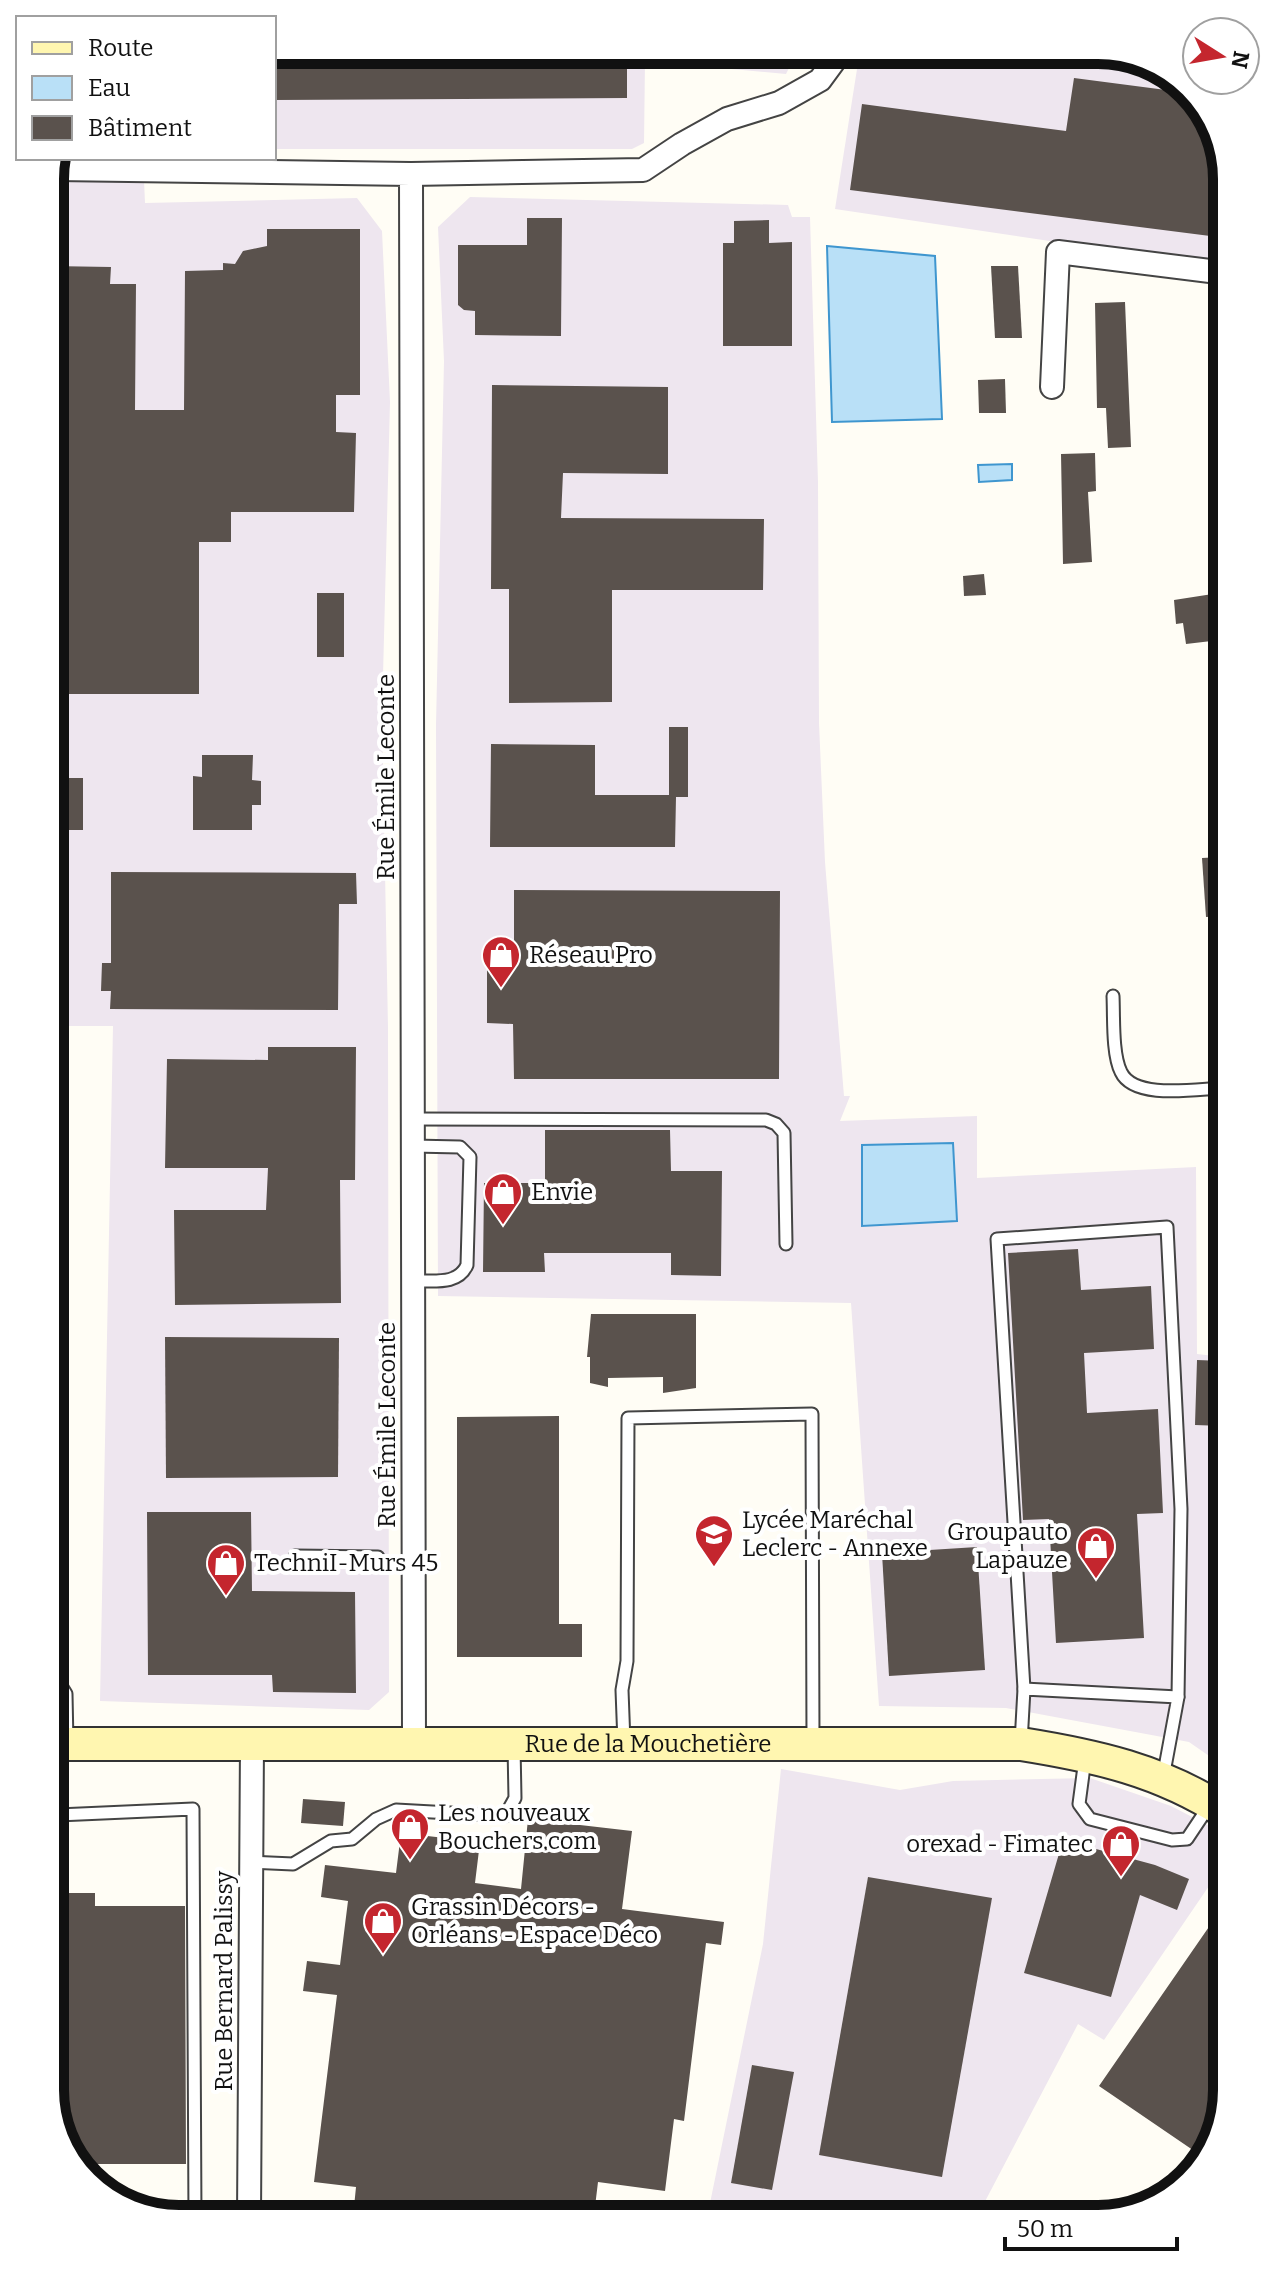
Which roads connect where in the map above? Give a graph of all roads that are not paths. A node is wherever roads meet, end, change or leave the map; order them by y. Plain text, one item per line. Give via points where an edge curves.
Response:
1 (832, 64) edge
2 (64, 169) edge
3 (411, 174) junction
4 (1213, 271) edge
5 (1052, 387) dead end
6 (1113, 996) dead end
7 (1213, 1088) edge
8 (413, 1119) junction
9 (413, 1146) junction
10 (786, 1244) dead end
11 (413, 1281) junction
12 (295, 1556) dead end
13 (378, 1557) dead end
14 (1024, 1689) junction
15 (64, 1691) edge
16 (1178, 1697) junction
17 (64, 1719) edge
18 (514, 1742) junction
19 (252, 1743) junction
20 (414, 1743) junction
21 (624, 1743) junction
22 (813, 1743) junction
23 (64, 1744) edge
24 (1021, 1744) junction
25 (1086, 1755) junction
26 (1163, 1779) junction
27 (1213, 1805) edge
28 (1213, 1813) edge
29 (64, 1815) edge
30 (251, 1862) junction
31 (195, 2205) edge
32 (249, 2205) edge

1 - 3 street via 820,80 779,103 727,119 643,170
2 - 3 street
3 - 8 street, Rue Émile Leconte
4 - 5 street via 1058,252
6 - 7 lane via 1122,1075 1154,1091
8 - 9 street, Rue Émile Leconte
8 - 10 lane via 766,1120 784,1133
9 - 11 street, Rue Émile Leconte
9 - 11 lane via 460,1147 470,1157 464,1272 452,1279
11 - 20 street, Rue Émile Leconte
12 - 13 lane
14 - 16 lane
14 - 16 lane via 997,1239 1167,1227 1181,1509
14 - 24 lane
15 - 17 lane
16 - 26 lane
18 - 20 street, Rue de la Mouchetière
18 - 21 street, Rue de la Mouchetière
18 - 30 lane via 515,1798 505,1816 396,1810 352,1839 331,1841 293,1864
19 - 20 street, Rue de la Mouchetière
19 - 23 street, Rue de la Mouchetière
19 - 30 street, Rue Bernard Palissy
21 - 22 street, Rue de la Mouchetière
21 - 22 lane via 628,1418 812,1414
22 - 24 street, Rue de la Mouchetière
24 - 25 street, Rue de la Mouchetière
25 - 26 street, Rue de la Mouchetière
25 - 28 lane via 1079,1804 1090,1819 1172,1840 1187,1839
26 - 27 street, Rue de la Mouchetière
29 - 31 lane via 193,1809
30 - 32 street, Rue Bernard Palissy

